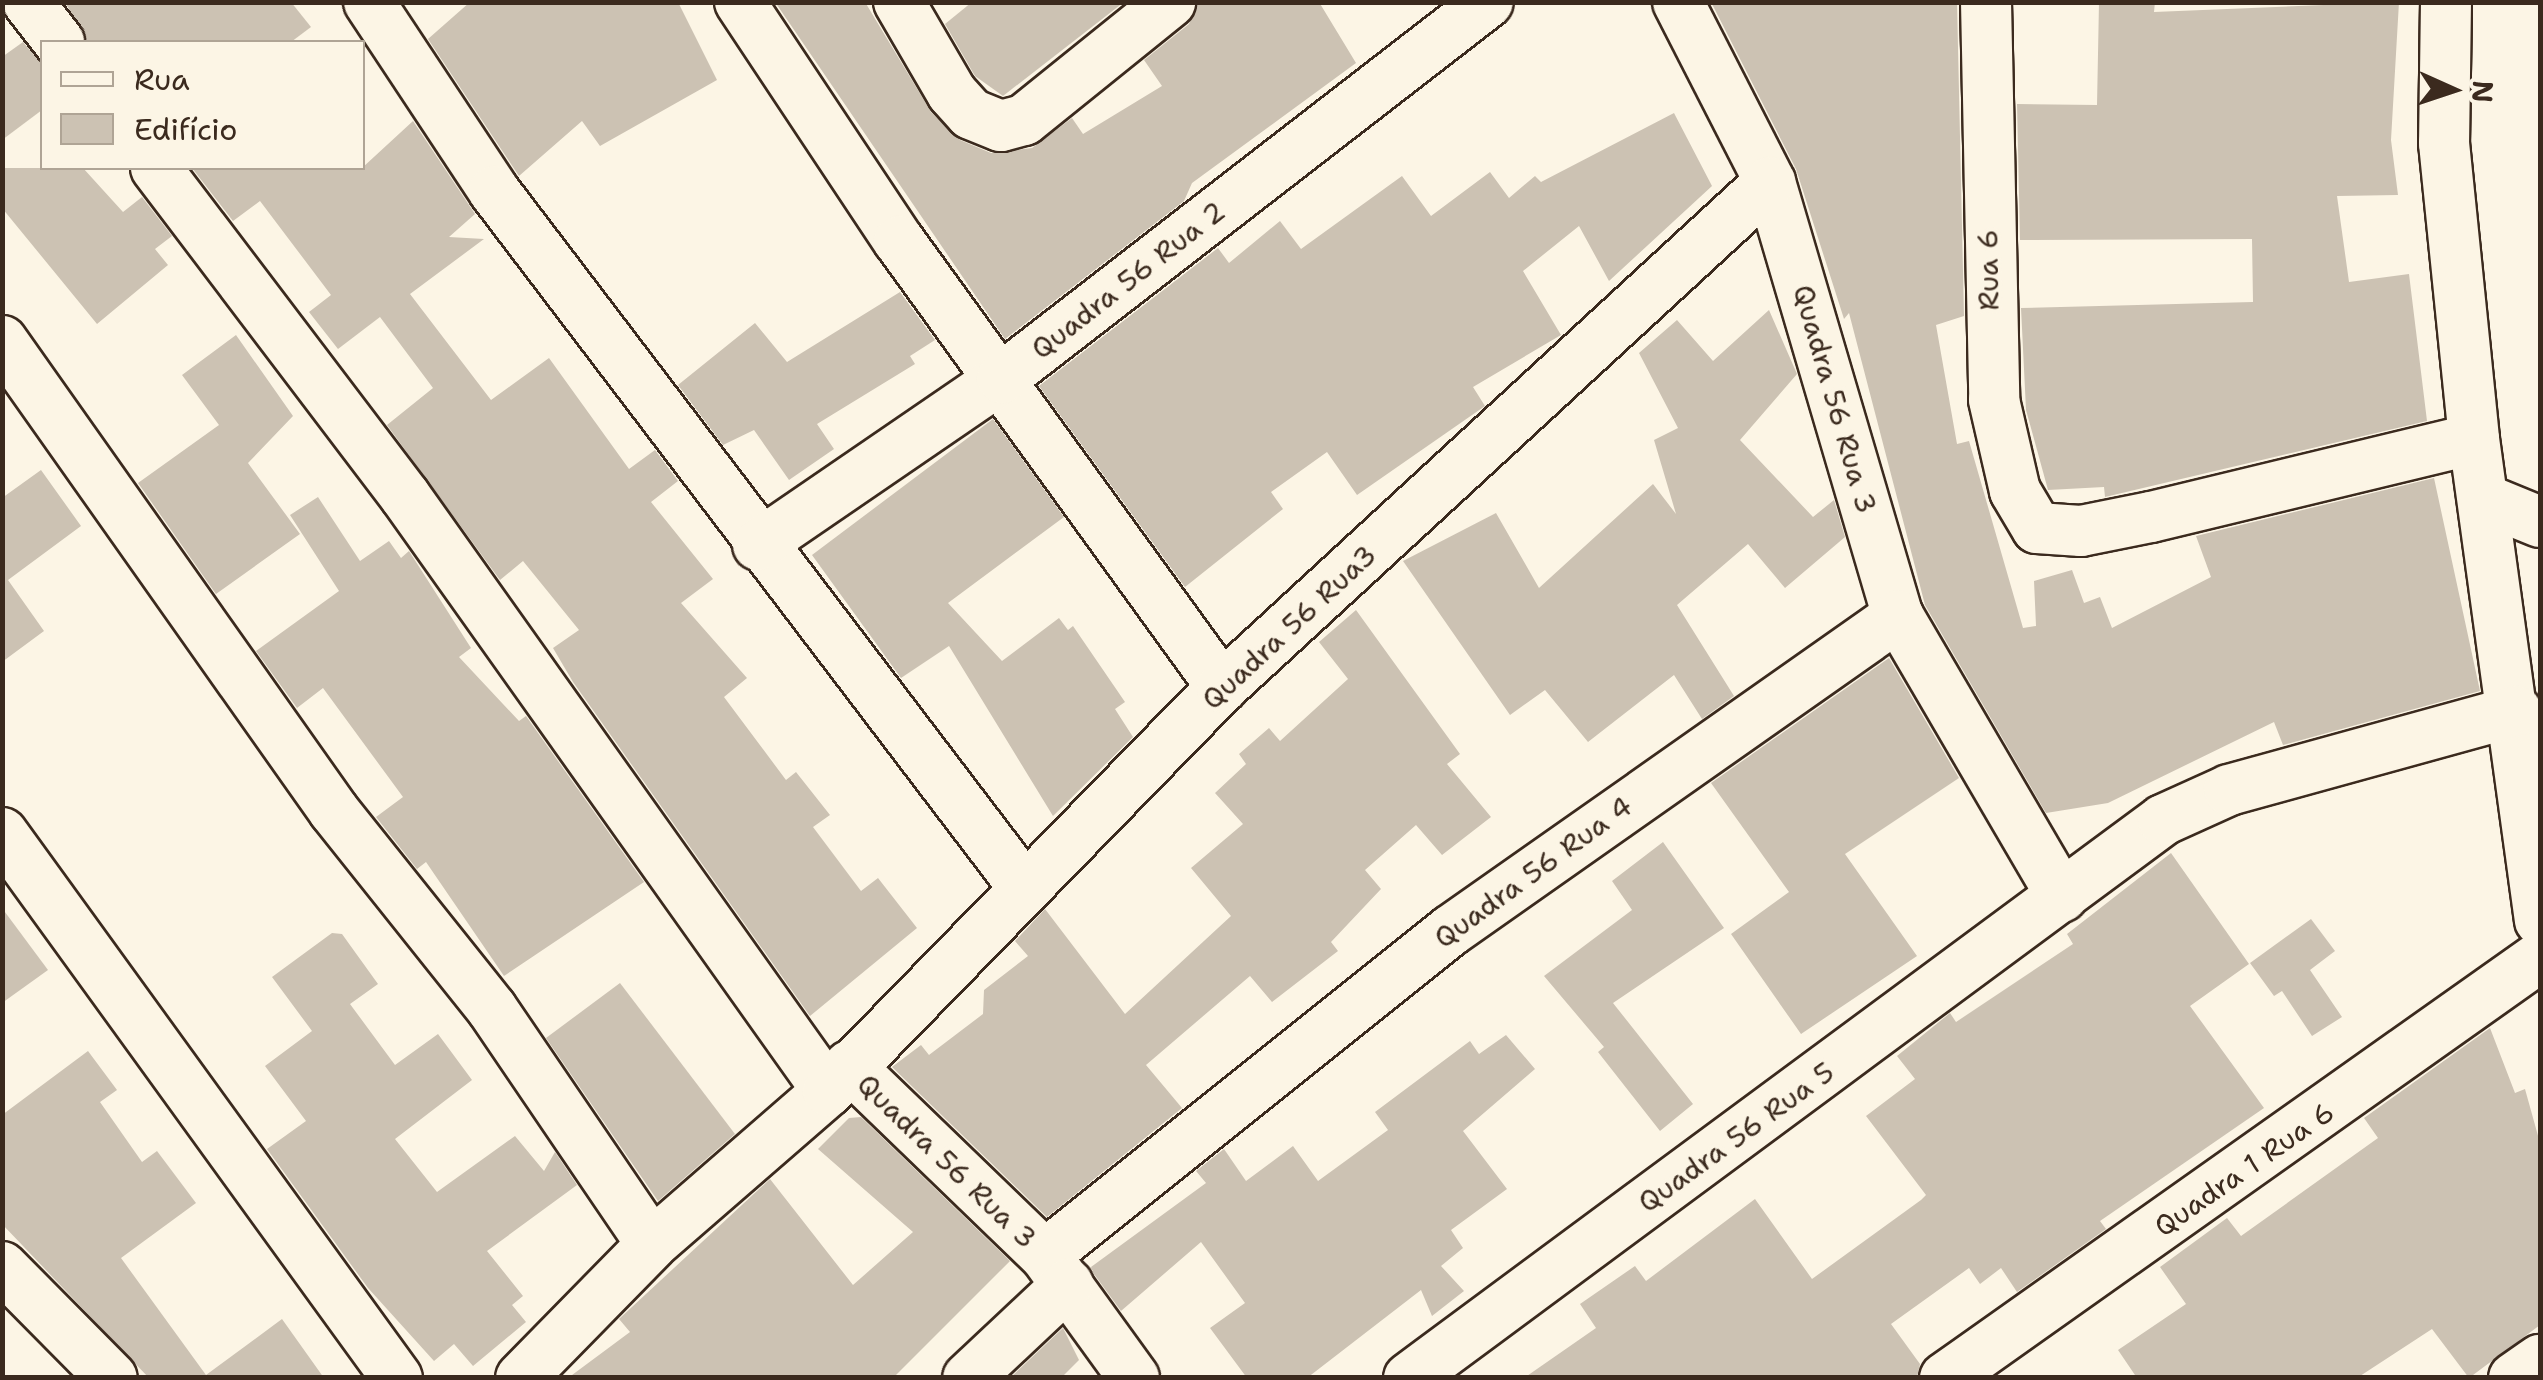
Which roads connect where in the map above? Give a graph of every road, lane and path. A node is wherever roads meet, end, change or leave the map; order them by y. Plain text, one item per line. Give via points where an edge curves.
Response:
1 (28, 2) edge
2 (368, 2) edge
3 (740, 2) edge
4 (899, 2) edge
5 (1170, 2) edge
6 (1488, 2) edge
7 (1678, 2) edge
8 (1986, 2) edge
9 (2446, 2) edge
10 (57, 40) edge
11 (158, 170) edge
12 (1770, 182) junction
13 (2, 341) edge
14 (1002, 378) junction
15 (2474, 440) junction
16 (2486, 500) junction
17 (2540, 522) edge
18 (758, 544) junction
19 (1898, 616) junction
20 (1222, 687) junction
21 (2516, 711) junction
22 (2, 833) edge
23 (1022, 886) junction
24 (2062, 897) junction
25 (2540, 920) edge
26 (2540, 957) edge
27 (839, 1079) junction
28 (652, 1244) junction
29 (2, 1267) edge
30 (1056, 1270) junction
31 (2540, 1360) edge
32 (112, 1378) edge
33 (397, 1378) edge
34 (521, 1378) edge
35 (968, 1378) edge
36 (1134, 1378) edge
37 (1409, 1378) edge
38 (1945, 1378) edge
39 (2514, 1378) edge

1 - 10 street
2 - 18 street via 494,191
3 - 14 street
4 - 5 street via 952,93 971,114 1000,126 1024,120
6 - 14 street, Quadra 56 Rua 2
7 - 12 street
8 - 15 street, Rua 6 via 1994,400 2014,491 2037,528 2081,531 2150,518
9 - 15 street via 2444,143
11 - 27 street, Quadra 56 Rua 3
12 - 19 street, Quadra 56 Rua 3
12 - 20 street, Quadra 56 Rua3
13 - 28 street via 334,812 492,1009
14 - 18 street, Quadra 56 Rua 2
14 - 20 street
15 - 16 street
16 - 17 street
16 - 21 street
18 - 23 street
19 - 24 street
19 - 30 street, Quadra 56 Rua 4 via 1450,931
20 - 23 street, Quadra 56 Rua3
21 - 24 street, Quadra 56 Rua 5 via 2229,790 2130,841
21 - 25 street
22 - 33 street
23 - 27 street, Quadra 56 Rua3
24 - 37 street, Quadra 56 Rua 5
26 - 38 street, Quadra 1 Rua 6
27 - 28 street, Quadra 56 Rua3
27 - 30 street, Quadra 56 Rua 3
28 - 34 street, Quadra 56 Rua3
29 - 32 street
30 - 35 street, Quadra 56 Rua 4
30 - 36 street
31 - 39 street

